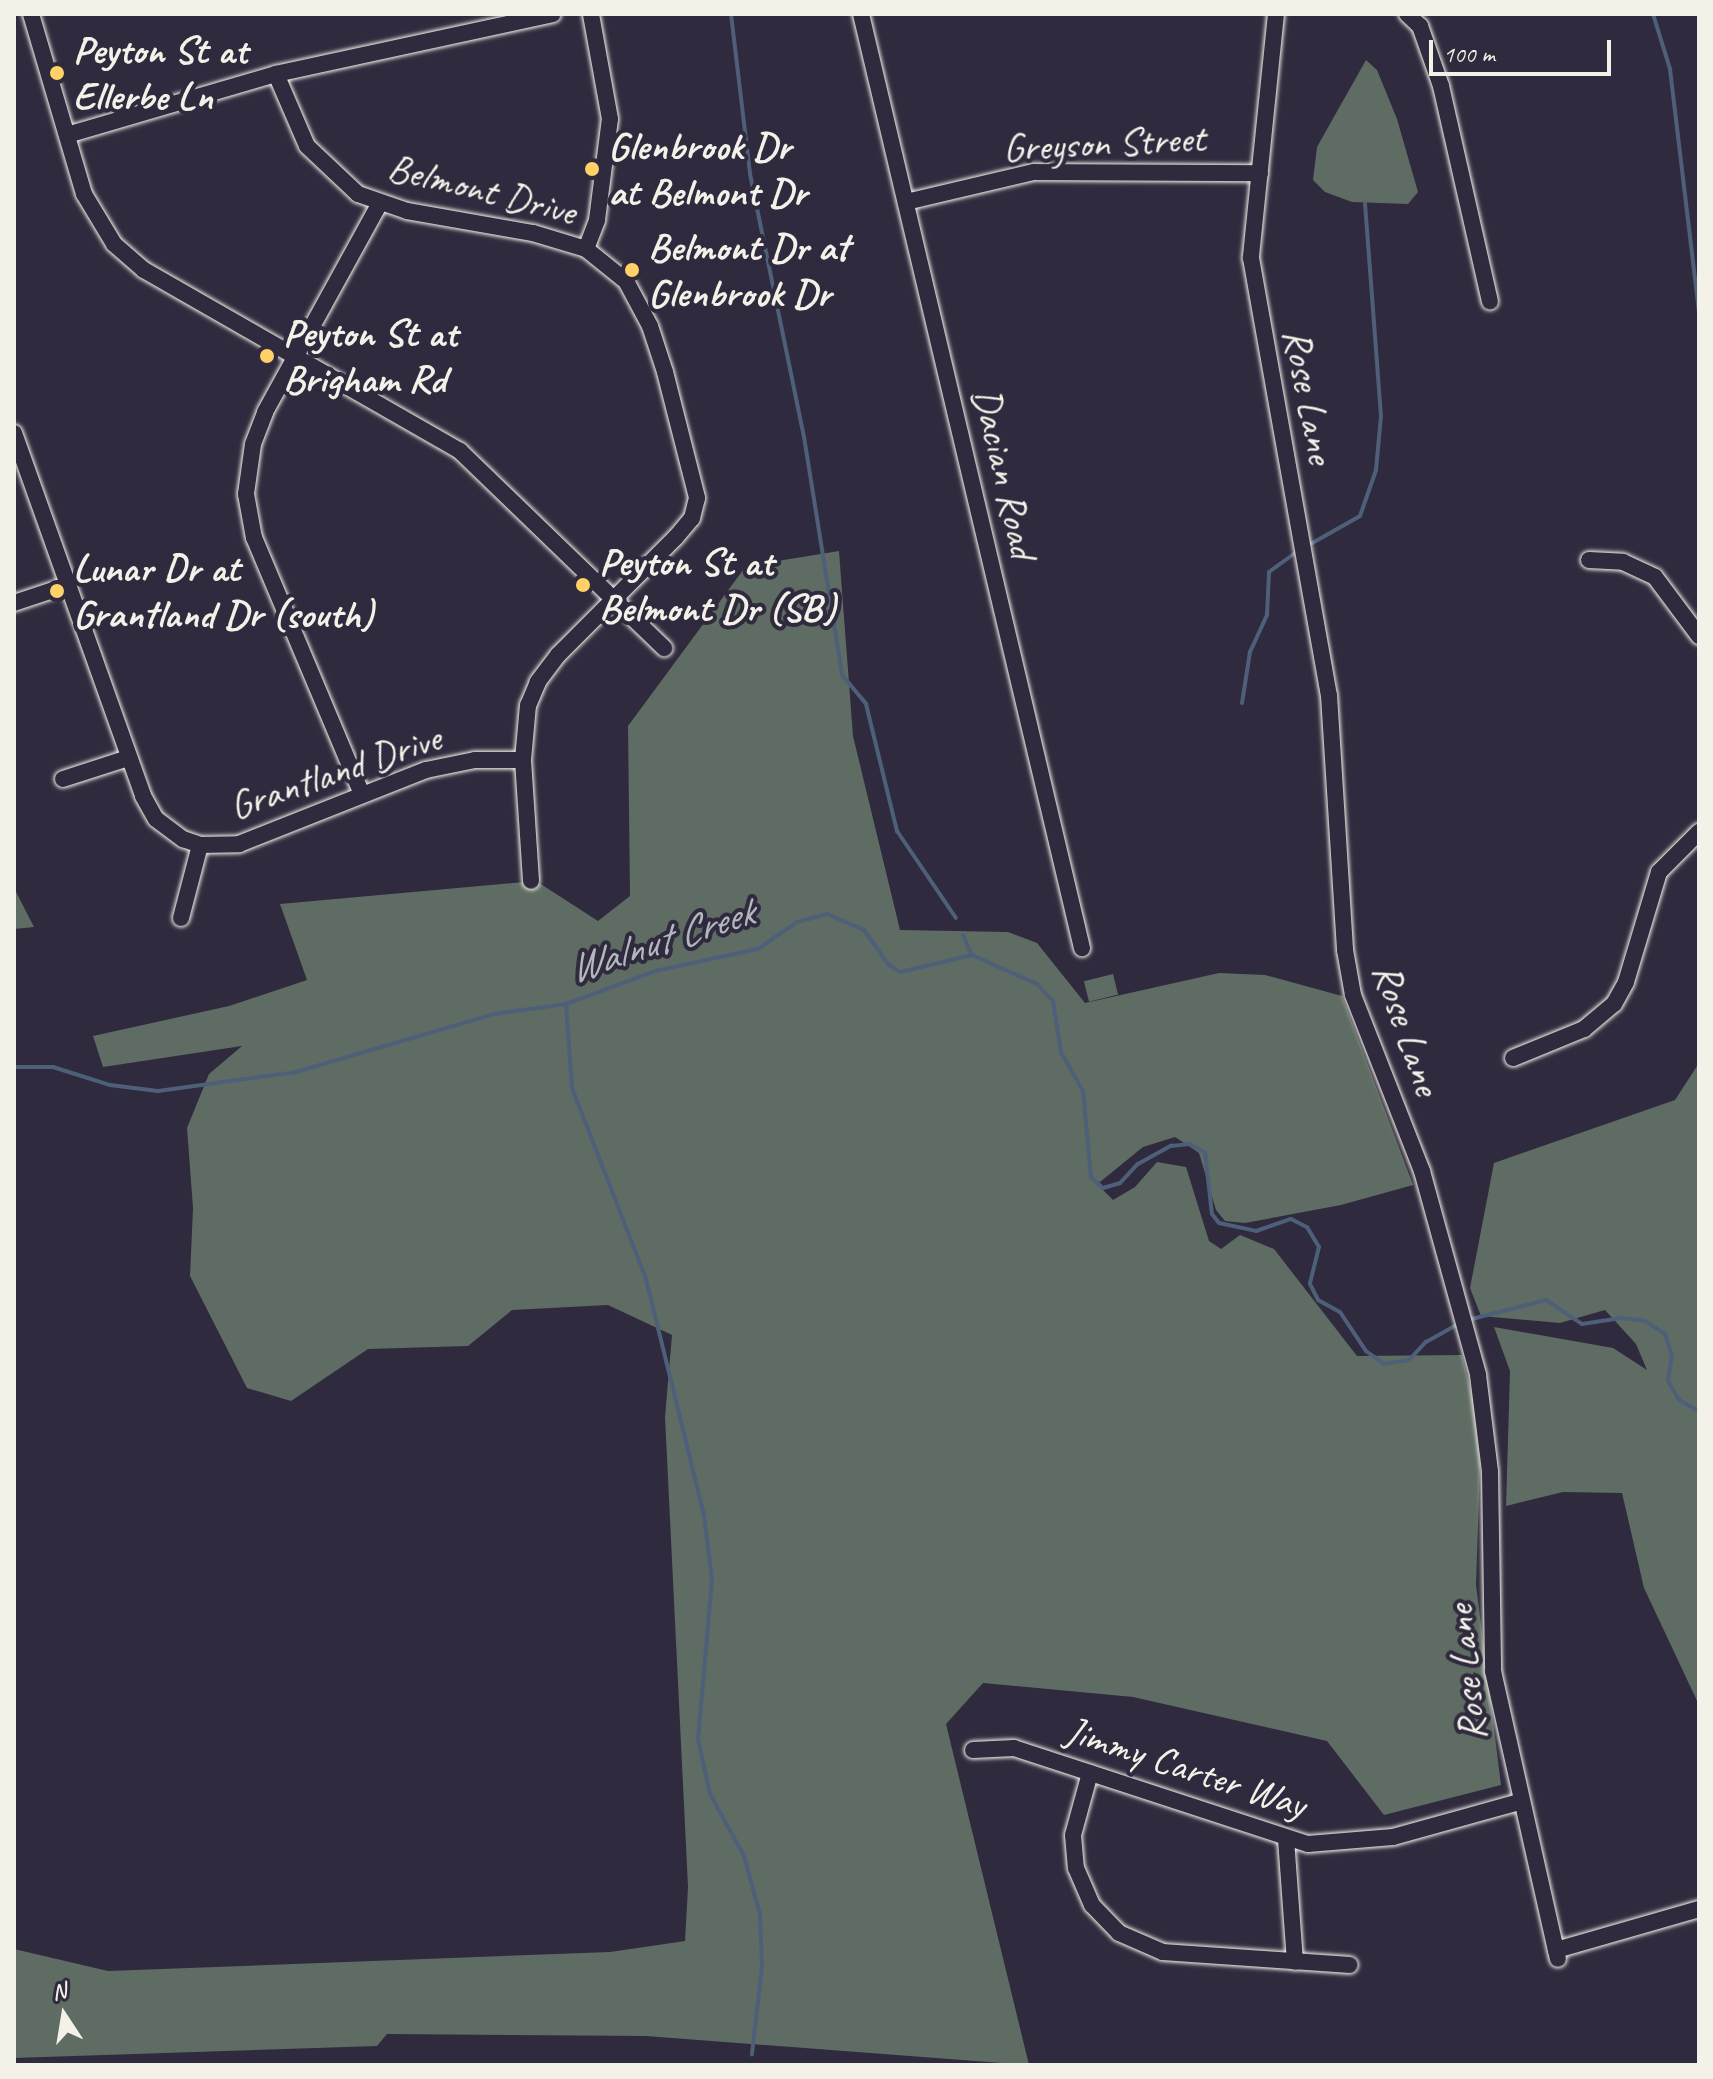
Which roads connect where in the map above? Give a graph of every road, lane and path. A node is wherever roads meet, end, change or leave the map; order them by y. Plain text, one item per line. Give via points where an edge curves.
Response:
1 (31, 14) edge
2 (553, 14) edge
3 (591, 14) edge
4 (861, 14) edge
5 (1276, 14) edge
6 (1407, 14) edge
7 (276, 74) junction
8 (67, 135) junction
9 (1260, 173) junction
10 (906, 202) junction
11 (380, 203) junction
12 (586, 249) junction
13 (1490, 302) dead end
14 (296, 357) junction
15 (14, 433) edge
16 (1589, 560) dead end
17 (68, 585) junction
18 (614, 598) junction
19 (14, 603) edge
20 (1699, 636) edge
21 (664, 648) dead end
22 (128, 758) junction
23 (523, 760) junction
24 (63, 779) dead end
25 (361, 792) junction
26 (1699, 832) edge
27 (200, 845) junction
28 (531, 881) dead end
29 (181, 918) dead end
30 (1082, 948) dead end
31 (1513, 1058) dead end
32 (973, 1750) dead end
33 (1090, 1773) junction
34 (1519, 1802) junction
35 (1286, 1839) junction
36 (1699, 1909) edge
37 (1295, 1962) junction
38 (1350, 1965) dead end

1 - 8 street
2 - 7 street
3 - 12 street via 610,119 597,220
4 - 10 street, Dacian Road
5 - 9 street, Rose Lane
6 - 13 street via 1420,26 1441,86
7 - 8 street
7 - 11 street, Belmont Drive via 307,146 358,194
8 - 14 street via 84,194 114,244 144,270
9 - 10 street, Greyson Street via 1034,172
9 - 34 street, Rose Lane via 1251,258 1254,294 1329,695 1345,950 1353,995 1422,1171 1471,1343 1488,1435 1493,1671
10 - 30 street, Dacian Road
11 - 12 street, Belmont Drive
11 - 14 street
12 - 18 street, Belmont Drive via 626,281 650,326 697,498 692,518
14 - 18 street via 460,451
14 - 25 street via 261,423 246,494 254,538
15 - 17 street, Grantland Drive
16 - 20 street via 1623,562 1655,577
17 - 19 street
17 - 22 street, Grantland Drive
18 - 21 street
18 - 23 street, Belmont Drive via 538,682 528,705
22 - 24 street
22 - 27 street, Grantland Drive via 156,819
23 - 25 street, Grantland Drive via 475,760
23 - 28 street, Belmont Drive
25 - 27 street, Grantland Drive via 239,844
26 - 31 street via 1659,872 1626,982 1614,1004 1584,1029
27 - 29 street
32 - 33 street, Jimmy Carter Way via 1014,1748
33 - 35 street, Jimmy Carter Way
33 - 37 street via 1073,1835 1076,1868 1103,1919 1119,1933 1163,1952
34 - 35 street, Jimmy Carter Way via 1364,1843
34 - 36 street, Rose Lane via 1557,1954
35 - 37 street
37 - 38 street

